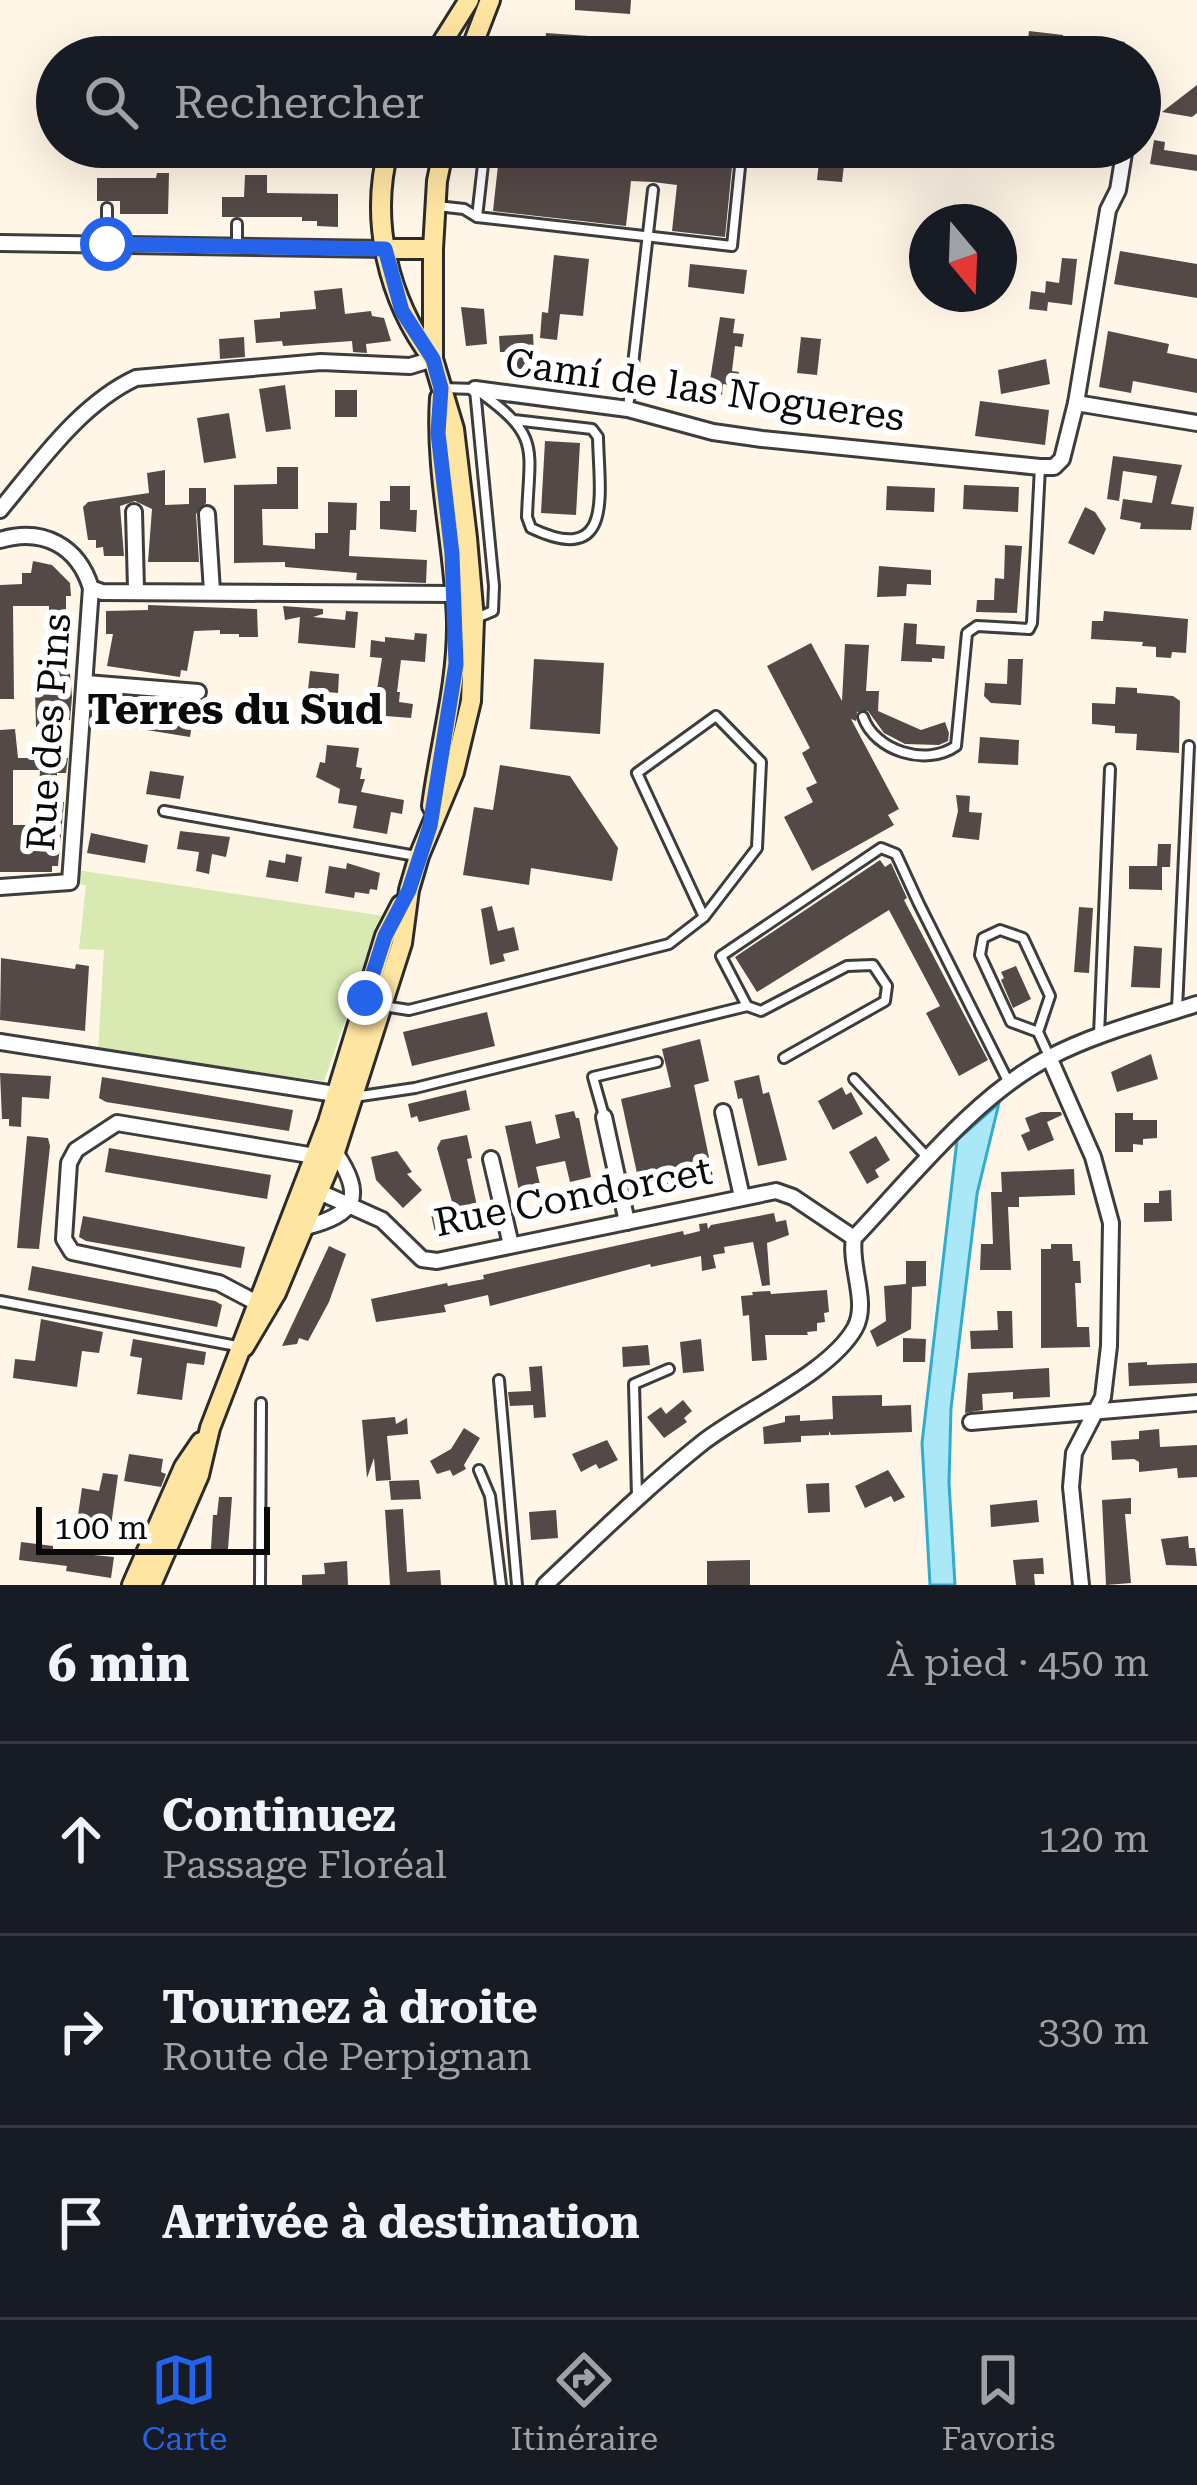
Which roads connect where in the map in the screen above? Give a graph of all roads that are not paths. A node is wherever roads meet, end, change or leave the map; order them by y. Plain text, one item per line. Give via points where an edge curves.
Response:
1 (469, 0) edge
2 (490, 0) edge
3 (446, 36) edge
4 (476, 36) edge
5 (386, 168) edge
6 (441, 168) edge
7 (483, 168) edge
8 (740, 168) edge
9 (1121, 168) edge
10 (653, 190) dead end
11 (436, 206) junction
12 (107, 208) dead end
13 (477, 217) junction
14 (237, 224) dead end
15 (647, 237) junction
16 (0, 243) edge
17 (107, 244) junction
18 (237, 246) junction
19 (385, 249) junction
20 (433, 249) junction
21 (433, 359) junction
22 (441, 388) junction
23 (475, 388) junction
24 (1076, 403) junction
25 (628, 410) junction
26 (514, 420) junction
27 (1197, 423) edge
28 (1040, 467) junction
29 (0, 510) edge
30 (134, 512) dead end
31 (207, 514) dead end
32 (0, 540) edge
33 (91, 588) junction
34 (136, 589) junction
35 (212, 591) junction
36 (454, 594) junction
37 (474, 619) junction
38 (86, 683) junction
39 (198, 692) dead end
40 (863, 717) dead end
41 (1189, 746) dead end
42 (1110, 769) dead end
43 (164, 811) dead end
44 (430, 826) junction
45 (418, 856) junction
46 (0, 886) edge
47 (704, 916) junction
48 (373, 1002) junction
49 (1197, 1004) edge
50 (747, 1006) junction
51 (1178, 1010) junction
52 (1038, 1032) junction
53 (1099, 1036) junction
54 (0, 1042) edge
55 (1049, 1057) junction
56 (784, 1058) dead end
57 (657, 1062) dead end
58 (854, 1079) dead end
59 (1009, 1082) junction
60 (343, 1096) junction
61 (723, 1112) dead end
62 (604, 1117) joint
63 (328, 1122) junction
64 (335, 1152) junction
65 (314, 1156) junction
66 (491, 1159) dead end
67 (929, 1159) junction
68 (316, 1191) junction
69 (742, 1197) junction
70 (352, 1205) junction
71 (299, 1221) junction
72 (628, 1222) junction
73 (854, 1238) junction
74 (511, 1244) junction
75 (0, 1301) edge
76 (257, 1303) junction
77 (244, 1348) junction
78 (669, 1369) dead end
79 (499, 1380) dead end
80 (261, 1403) dead end
81 (1197, 1403) edge
82 (1096, 1412) junction
83 (971, 1422) dead end
84 (210, 1428) junction
85 (478, 1470) dead end
86 (638, 1497) junction
87 (132, 1585) edge
88 (151, 1585) edge
89 (260, 1585) edge
90 (502, 1585) edge
91 (517, 1585) edge
92 (545, 1585) edge
93 (1082, 1585) edge

1 - 3 main road
2 - 4 main road
5 - 19 main road
6 - 11 main road
7 - 13 lane
8 - 15 lane via 732,246
9 - 24 street
10 - 15 lane
11 - 13 lane
11 - 20 main road
12 - 17 lane
13 - 15 lane
14 - 18 lane
15 - 25 lane
16 - 17 street
17 - 18 street
18 - 19 street
19 - 20 main road
19 - 21 main road via 402,311
20 - 21 main road
21 - 22 main road
21 - 29 street via 136,378 52,446
22 - 23 lane, Camí de las Nogueres
22 - 36 main road
22 - 37 main road via 454,428
23 - 25 street, Camí de las Nogueres
23 - 26 lane
23 - 37 lane via 494,611
24 - 27 street
24 - 28 street via 1062,459
25 - 28 street, Camí de las Nogueres via 729,435
26 - 26 lane via 528,440 531,528 554,539 592,533 599,520 598,437 592,429
28 - 40 lane via 1032,623 967,633 956,746 937,755 907,752 875,737
30 - 34 street
31 - 35 street
32 - 33 street via 51,539 83,563
33 - 34 street
33 - 38 street, Rue des Pins
34 - 35 street
35 - 36 street
36 - 44 main road via 456,664
37 - 44 main road via 465,732
38 - 39 street
38 - 46 street, Rue des Pins via 70,882
41 - 51 lane
42 - 53 lane
43 - 45 lane
44 - 45 main road
45 - 48 main road via 385,936
47 - 47 lane via 758,848 761,762 716,716 637,773
47 - 48 lane via 669,944 409,1010
48 - 60 main road
49 - 51 street
50 - 56 lane via 761,1011 847,966 873,965 887,986 885,1001
50 - 59 lane via 722,956 881,848 904,868
50 - 60 lane via 415,1088
51 - 53 street
52 - 52 lane via 1049,996 1023,938 1000,930 983,938 980,955 1011,1022
52 - 55 lane
53 - 55 street
54 - 60 street
55 - 59 street
55 - 82 street via 1093,1157 1111,1222 1109,1346
57 - 62 lane via 593,1077
58 - 67 lane
59 - 67 street
60 - 63 main road
60 - 64 main road
61 - 69 street
62 - 72 street
63 - 65 main road
63 - 68 street
64 - 68 main road
64 - 70 street via 353,1187
65 - 71 main road
65 - 76 street via 116,1123 69,1163 64,1239 72,1252 219,1283
66 - 74 street
67 - 73 street
68 - 70 street, Rue Condorcet
68 - 71 main road
69 - 72 street, Rue Condorcet
69 - 73 street, Rue Condorcet via 794,1196
70 - 71 street via 340,1219
70 - 74 street, Rue Condorcet via 382,1220 422,1259
71 - 76 main road
71 - 77 main road via 276,1293
72 - 74 street, Rue Condorcet
73 - 86 street via 858,1323 839,1351 706,1440
75 - 77 lane
76 - 77 main road
77 - 84 main road
78 - 86 lane via 634,1384
79 - 91 lane
80 - 89 lane
81 - 82 street
82 - 83 street
82 - 93 street via 1075,1453 1071,1487
84 - 87 main road
84 - 88 main road via 199,1475
85 - 90 lane via 490,1496
86 - 92 street

